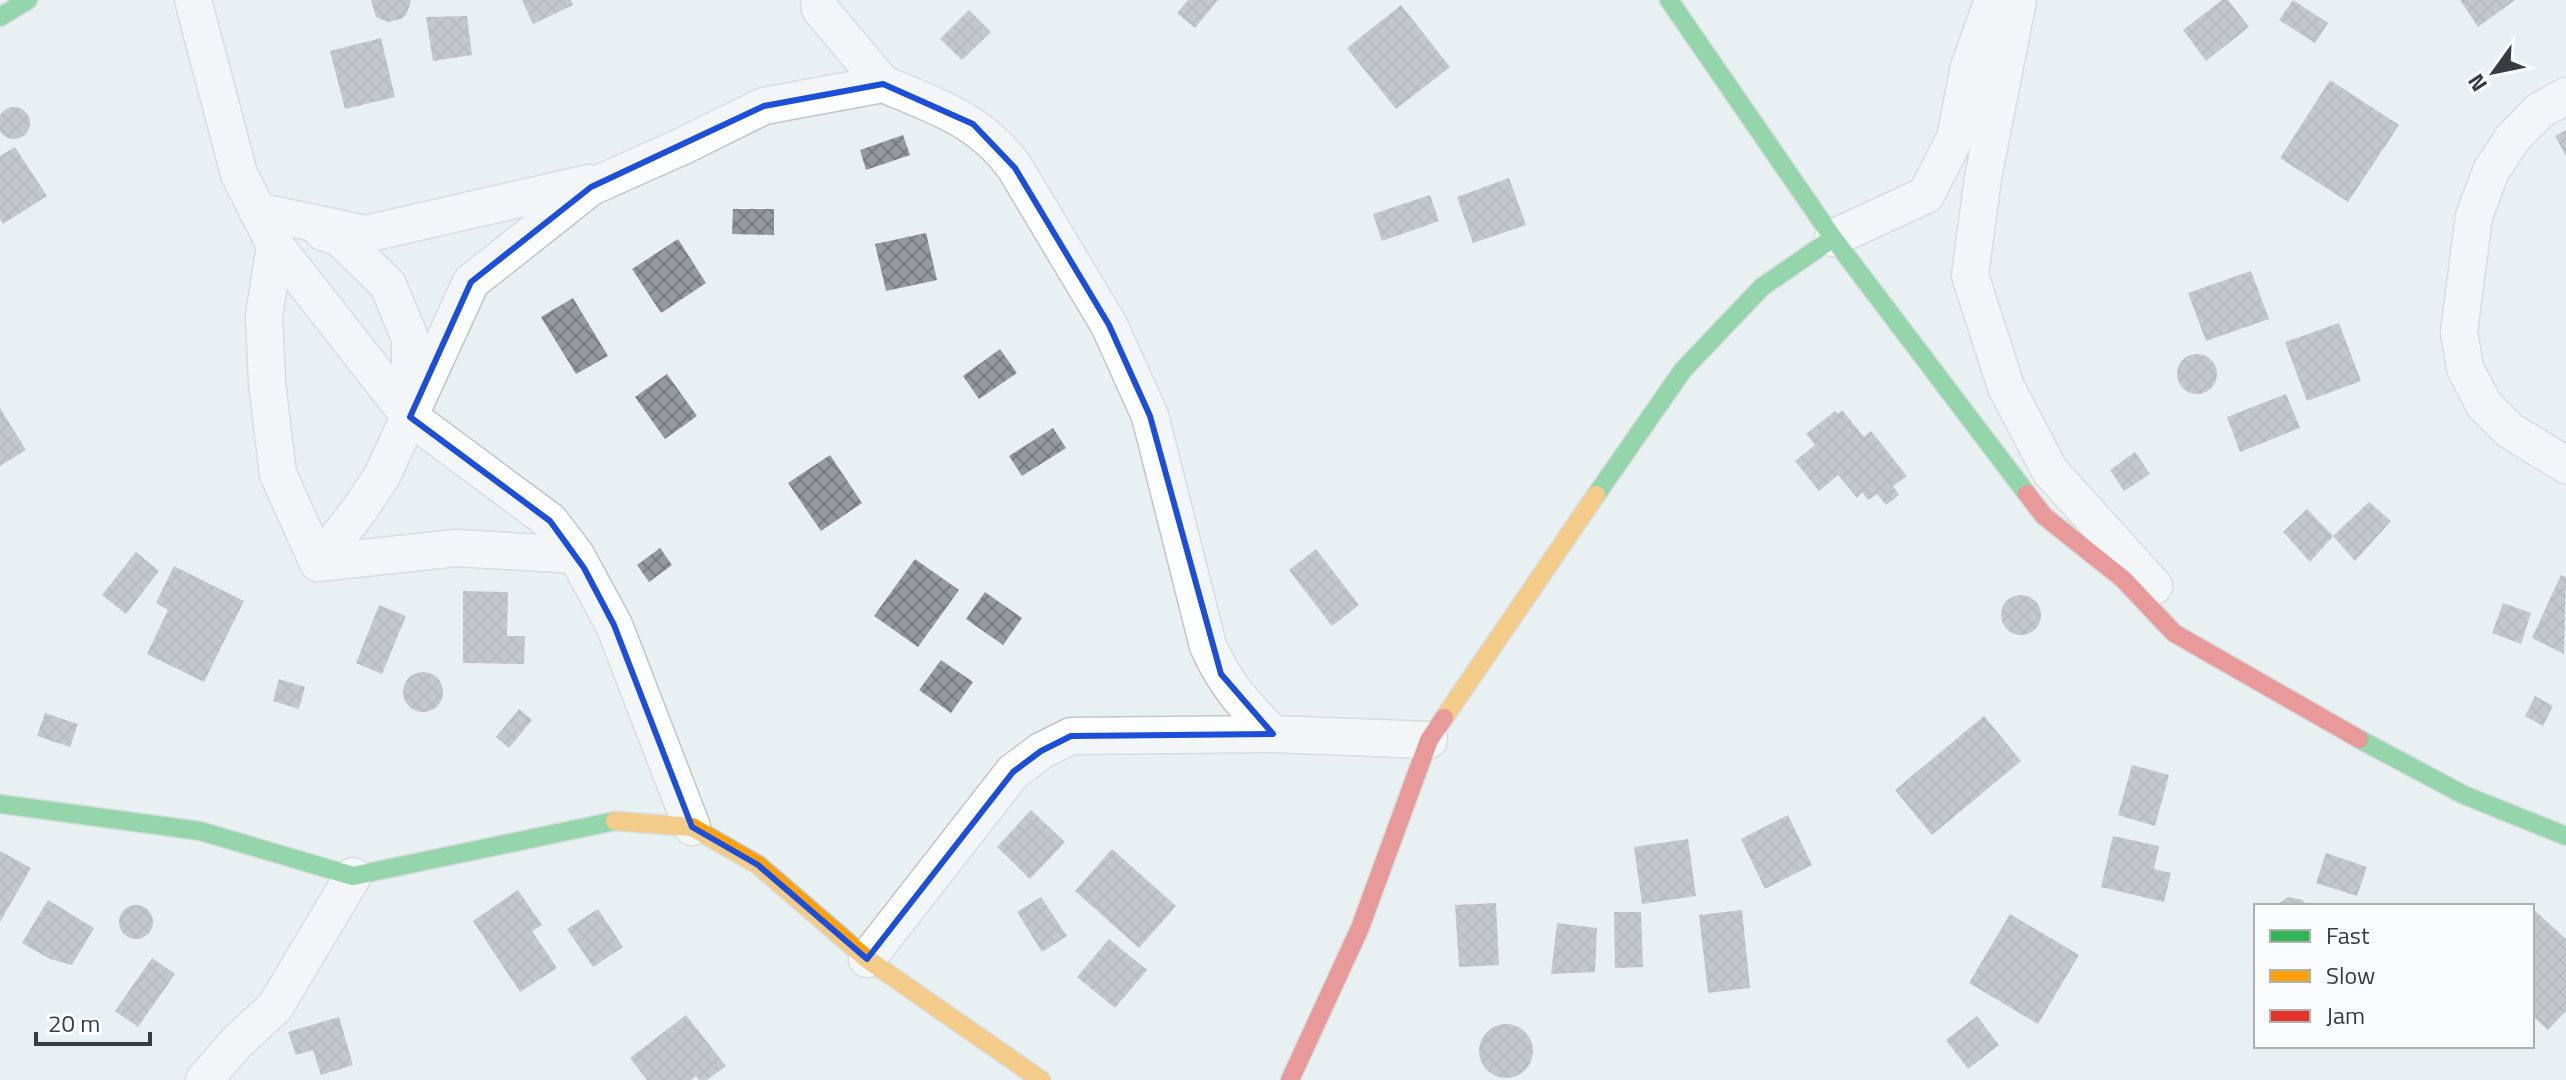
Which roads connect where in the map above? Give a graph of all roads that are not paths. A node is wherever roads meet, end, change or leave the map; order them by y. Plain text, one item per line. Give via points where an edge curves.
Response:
1 (28, 0) edge
2 (193, 0) edge
3 (819, 0) edge
4 (1669, 0) edge
5 (1993, 0) edge
6 (2018, 0) edge
7 (0, 17) edge
8 (883, 84) junction
9 (2566, 96) edge
10 (610, 179) junction
11 (257, 211) junction
12 (1833, 238) junction
13 (275, 245) junction
14 (410, 417) junction
15 (2566, 465) edge
16 (576, 555) junction
17 (318, 563) junction
18 (2204, 650) junction
19 (1273, 734) junction
20 (1429, 740) junction
21 (0, 804) edge
22 (692, 827) junction
23 (2566, 836) edge
24 (353, 876) junction
25 (867, 959) junction
26 (204, 1080) edge
27 (1041, 1080) edge
28 (1290, 1080) edge

1 - 7 street
2 - 11 street via 239,174
3 - 8 street via 820,9
4 - 12 street
5 - 12 street via 1969,67 1955,138 1926,195
6 - 18 street via 1970,275 2006,387 2050,471 2159,591
8 - 10 street via 764,106
8 - 19 street via 973,124 1015,168 1109,325 1150,416 1208,646 1239,700
9 - 15 street via 2521,129 2491,171 2474,216 2459,332 2465,368 2484,405 2509,430
10 - 11 street via 366,234
10 - 14 street via 591,187 471,282
11 - 13 street
11 - 14 street via 340,238 388,285 410,338
12 - 18 street via 2044,516 2123,579 2174,633
12 - 20 street via 1762,287 1683,370
13 - 14 street
13 - 17 street via 264,316 278,474
14 - 16 street via 550,521
14 - 17 street via 382,476
16 - 17 street via 456,548
16 - 22 street via 614,625
18 - 23 street via 2391,758 2464,795
19 - 20 street
19 - 25 street via 1071,736 1041,751 1013,772
20 - 28 street via 1360,928
21 - 24 street via 200,831
22 - 24 street via 611,821
22 - 25 street via 758,865
24 - 26 street via 275,1007
25 - 27 street

